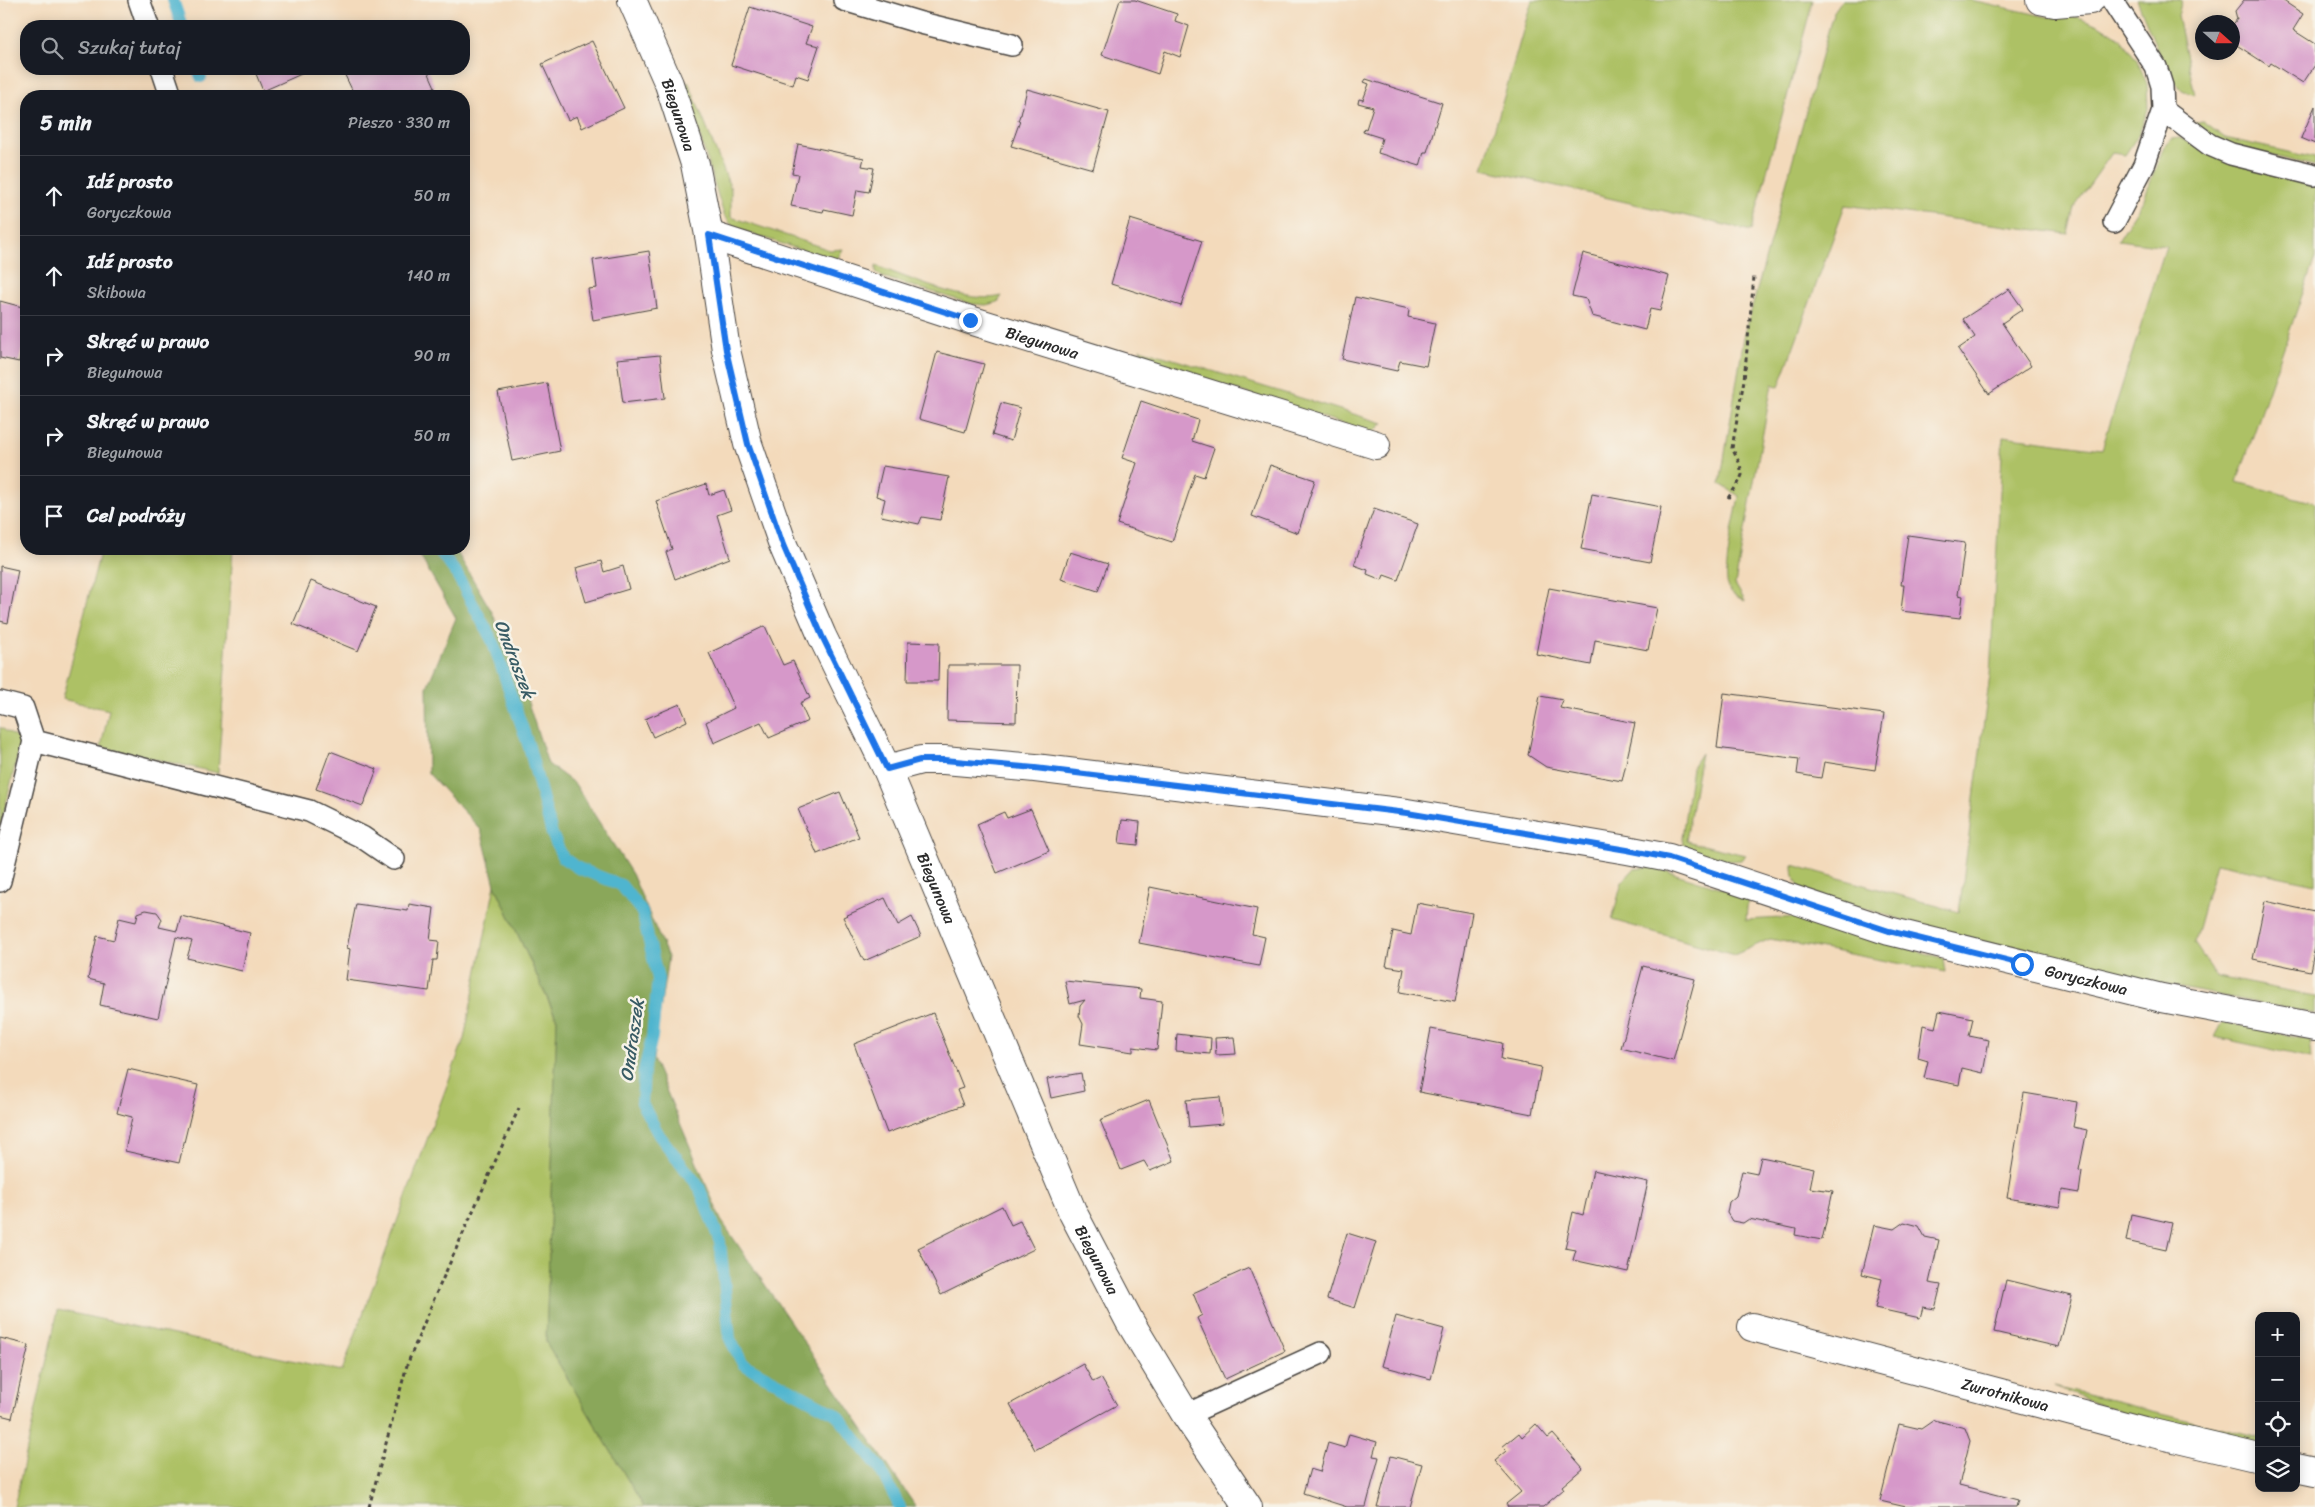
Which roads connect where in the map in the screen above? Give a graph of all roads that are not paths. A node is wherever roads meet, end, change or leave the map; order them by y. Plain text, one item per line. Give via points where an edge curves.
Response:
1 (140, 0) edge
2 (632, 0) edge
3 (844, 0) edge
4 (2040, 0) edge
5 (2090, 0) edge
6 (2112, 0) edge
7 (146, 20) edge
8 (1012, 45) dead end
9 (164, 75) edge
10 (169, 90) edge
11 (2163, 110) junction
12 (2315, 175) edge
13 (2114, 222) dead end
14 (709, 235) junction
15 (1376, 445) dead end
16 (0, 702) edge
17 (34, 741) junction
18 (887, 769) junction
19 (394, 859) dead end
20 (0, 881) edge
21 (2315, 1026) edge
22 (1752, 1327) dead end
23 (1321, 1353) dead end
24 (1186, 1415) junction
25 (2255, 1457) edge
26 (2300, 1468) edge
27 (2315, 1471) edge
28 (1248, 1507) edge

1 - 7 lane
2 - 14 street, Biegunowa via 675,101 695,164
3 - 8 lane via 920,23
4 - 5 street via 2054,3
6 - 11 lane via 2156,67 2162,86
9 - 10 lane
11 - 12 lane via 2202,140 2224,151
11 - 13 lane via 2144,164
14 - 15 street, Biegunowa via 970,320
14 - 18 street, Biegunowa via 726,350 748,444 783,545 818,627
16 - 17 lane via 23,708
17 - 19 lane via 309,811 362,837
17 - 20 lane
18 - 21 street, Goryczkowa via 920,760 1035,768 1407,813 1669,858 1889,931 2162,998
18 - 24 street, Biegunowa via 1073,1213 1130,1322
22 - 25 street, Zwrotnikowa via 2144,1431
23 - 24 lane
24 - 28 street, Biegunowa
26 - 27 street

